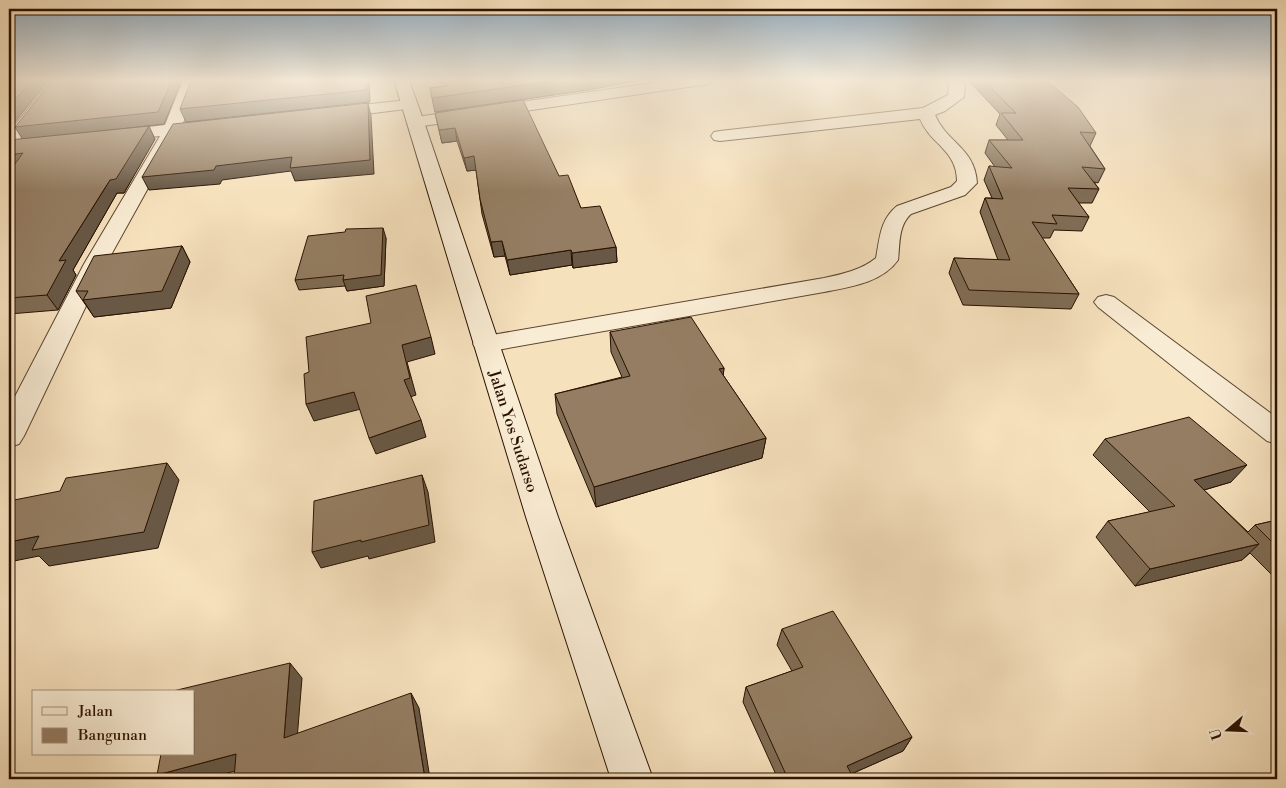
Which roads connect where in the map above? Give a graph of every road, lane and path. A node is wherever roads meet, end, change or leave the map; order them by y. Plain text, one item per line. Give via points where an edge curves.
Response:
1 (30, 117) edge
2 (177, 117) edge
3 (414, 117) edge
4 (892, 117) edge
5 (928, 117) edge
6 (222, 125) edge
7 (172, 130) junction
8 (720, 136) dead end
9 (95, 138) edge
10 (9, 143) edge
11 (28, 146) edge
12 (9, 148) edge
13 (1106, 302) dead end
14 (486, 344) junction
15 (1277, 433) edge
16 (9, 436) edge
17 (632, 779) edge

1 - 10 street
2 - 7 street
3 - 14 street, Jalan Yos Sudarso
4 - 8 street
5 - 14 street via 964,162 968,183 958,191 897,215 891,224 887,260 877,270 824,286
6 - 7 street
7 - 9 street
7 - 16 street via 95,264
11 - 12 street
13 - 15 street
14 - 17 street, Jalan Yos Sudarso

